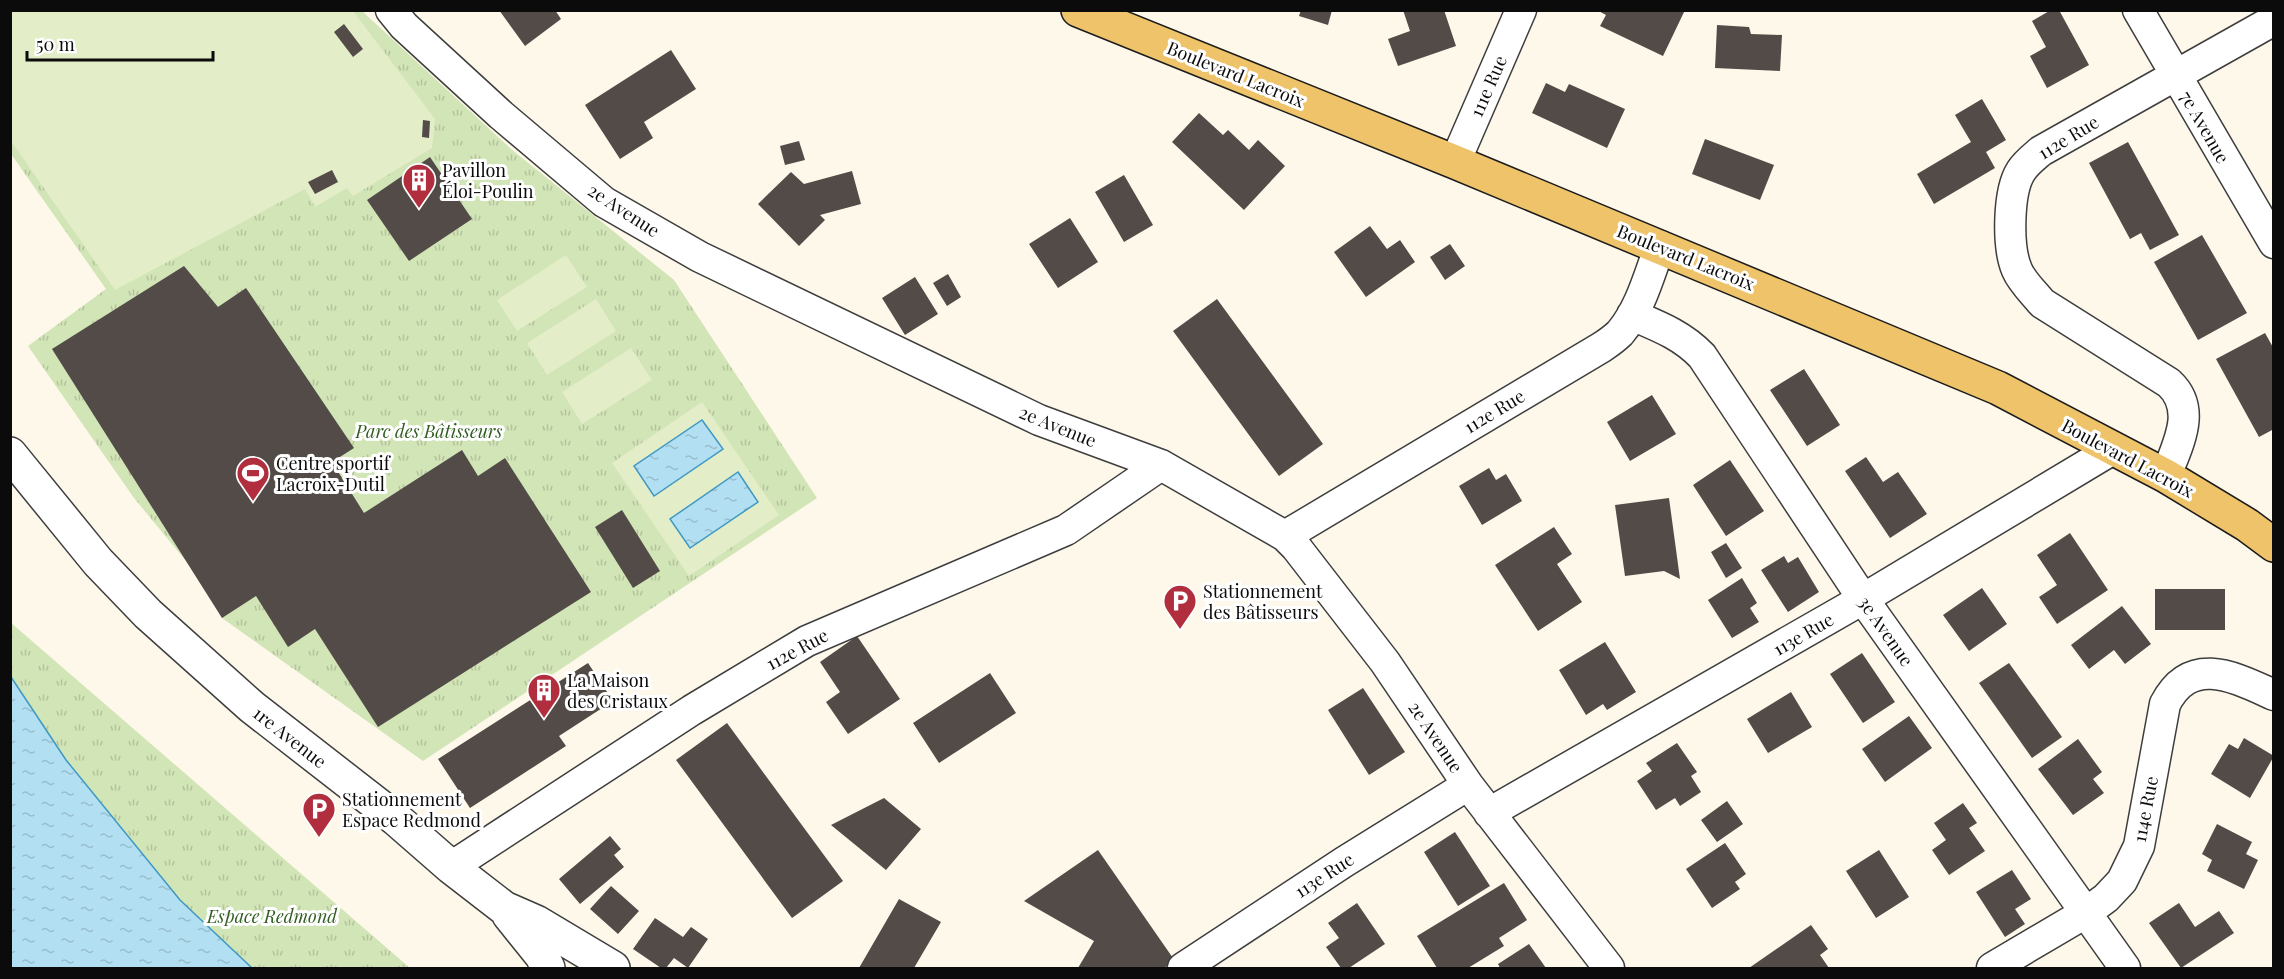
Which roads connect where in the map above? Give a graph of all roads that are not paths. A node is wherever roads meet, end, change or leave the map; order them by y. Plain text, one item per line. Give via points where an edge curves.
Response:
1 (391, 10) edge
2 (1078, 10) edge
3 (1521, 10) edge
4 (2138, 10) edge
5 (2274, 20) edge
6 (2175, 76) junction
7 (1455, 162) junction
8 (2274, 243) edge
9 (1660, 246) junction
10 (1632, 315) junction
11 (2113, 449) junction
12 (10, 454) edge
13 (1161, 465) junction
14 (2166, 476) junction
15 (1285, 536) junction
16 (2274, 545) edge
17 (1863, 599) junction
18 (2274, 695) edge
19 (1468, 785) junction
20 (1490, 813) junction
21 (451, 867) junction
22 (504, 909) junction
23 (2087, 912) junction
24 (548, 969) edge
25 (613, 969) edge
26 (1183, 969) edge
27 (1609, 969) edge
28 (1992, 969) edge
29 (2125, 969) edge

1 - 13 street, 2e Avenue via 501,115 604,202 700,257 1039,420
2 - 7 main road, Boulevard Lacroix
3 - 7 street, 111e Rue
4 - 6 street, 7e Avenue
5 - 6 street, 112e Rue
6 - 8 street, 7e Avenue
6 - 14 street, 112e Rue via 2040,151 2022,169 2011,203 2012,252 2017,271 2042,303 2177,390 2184,403 2184,417
7 - 9 main road, Boulevard Lacroix
9 - 10 street, 112e Rue
9 - 11 main road, Boulevard Lacroix via 1998,388
10 - 15 street, 112e Rue via 1620,334 1602,348
10 - 17 street, 3e Avenue via 1673,332 1702,356
11 - 14 main road, Boulevard Lacroix
11 - 17 street, 113e Rue
12 - 21 street, 1re Avenue via 98,562 148,614 252,707
13 - 15 street, 2e Avenue
13 - 21 street, 112e Rue via 1066,530 807,641 692,710
14 - 16 main road, Boulevard Lacroix
15 - 19 street, 2e Avenue via 1385,662
17 - 20 street, 113e Rue
17 - 23 street, 3e Avenue
18 - 23 street, 114e Rue via 2233,676 2209,674 2191,676 2172,690 2164,704 2139,846 2122,881
19 - 20 street, 2e Avenue
19 - 26 street, 113e Rue
20 - 27 street, 2e Avenue
21 - 22 street, 1re Avenue
22 - 24 street
22 - 25 street, 1re Avenue via 536,922
23 - 28 street, 114e Rue
23 - 29 street, 3e Avenue

